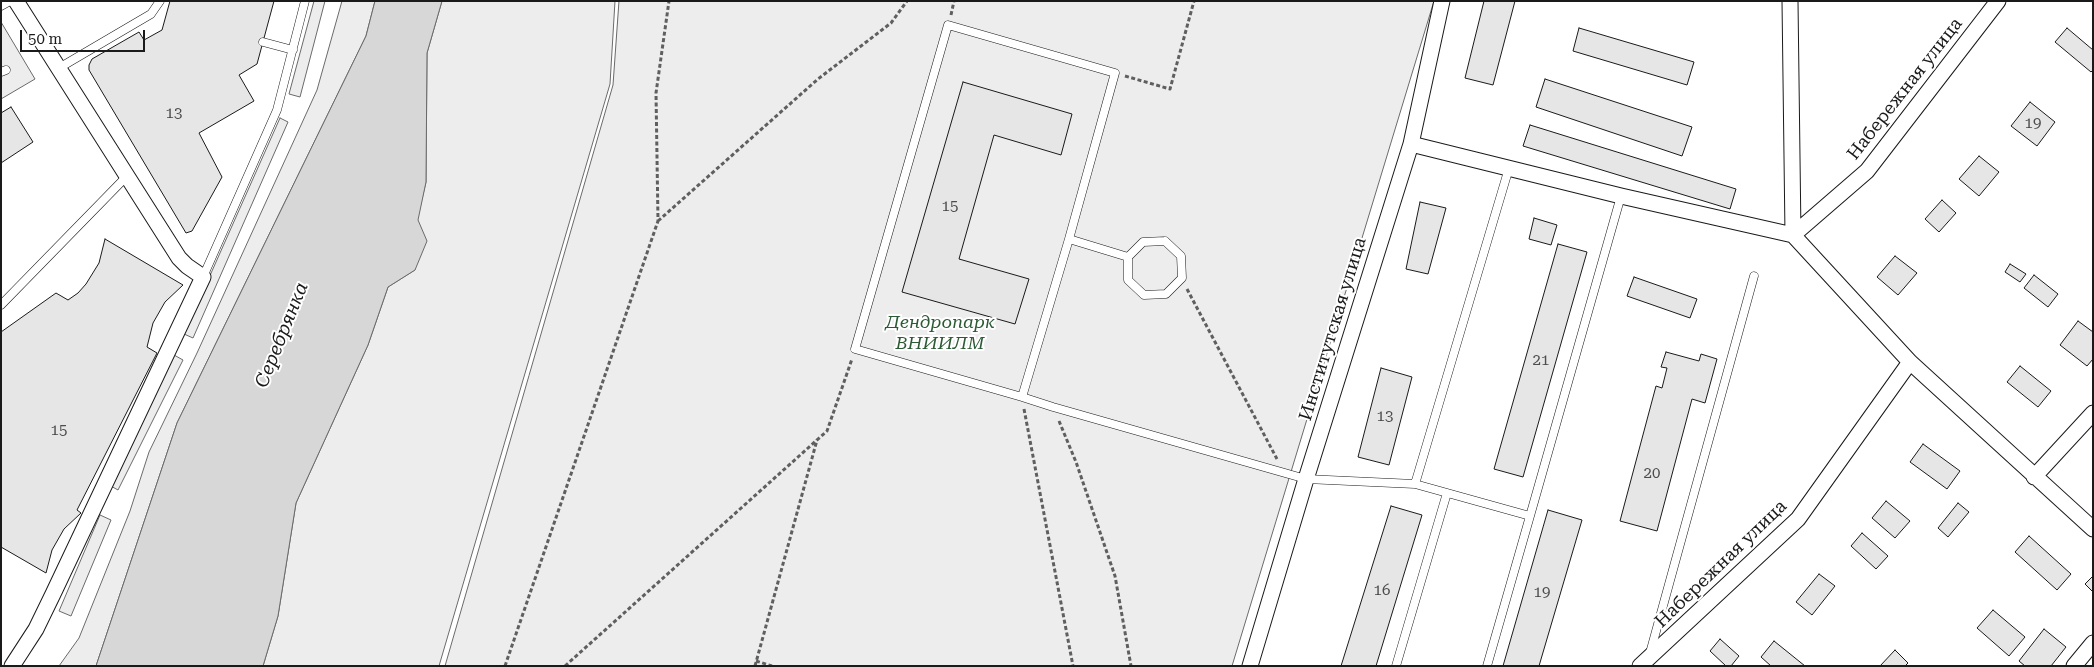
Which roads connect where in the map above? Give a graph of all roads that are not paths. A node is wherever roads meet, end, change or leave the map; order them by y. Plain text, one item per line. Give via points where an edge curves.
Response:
1 (10, 1) edge
2 (16, 1) edge
3 (160, 1) edge
4 (305, 1) edge
5 (1442, 1) edge
6 (1790, 1) edge
7 (1998, 1) edge
8 (1, 6) edge
9 (263, 42) dead end
10 (293, 50) junction
11 (58, 68) junction
12 (1411, 144) junction
13 (1509, 168) junction
14 (128, 176) junction
15 (1621, 196) junction
16 (1792, 235) junction
17 (1069, 239) junction
18 (1128, 258) junction
19 (1754, 276) dead end
20 (203, 277) junction
21 (1, 305) edge
22 (1910, 362) junction
23 (1022, 397) junction
24 (2093, 413) edge
25 (2034, 478) junction
26 (1306, 479) junction
27 (1415, 484) junction
28 (1447, 493) junction
29 (1530, 516) junction
30 (2093, 529) edge
31 (2093, 643) edge
32 (1645, 662) edge
33 (12, 666) edge
34 (1250, 666) edge
35 (1396, 666) edge
36 (1487, 666) edge
37 (2074, 666) edge

1 - 8 lane
2 - 11 street
3 - 11 lane via 151,14
4 - 10 lane
5 - 12 street, Институтская улица
6 - 16 street
7 - 16 street, Набережная улица via 1867,170
9 - 10 lane
10 - 20 lane via 277,110
11 - 14 street
12 - 13 street
12 - 26 street, Институтская улица
13 - 15 street
13 - 27 lane
14 - 20 street via 179,258
14 - 21 lane
15 - 16 street
15 - 29 lane
16 - 22 street
17 - 18 lane
17 - 23 lane
17 - 23 lane via 1115,73 948,25 855,349
18 - 18 lane via 1128,280 1144,295 1166,294 1182,278 1181,256 1165,241 1143,242
19 - 32 lane
20 - 33 street via 36,629
22 - 25 street
22 - 32 street, Набережная улица via 1798,519
23 - 26 lane
24 - 25 street
25 - 30 street
26 - 27 lane
26 - 34 street, Институтская улица
27 - 28 lane
28 - 29 lane
28 - 35 lane
29 - 36 lane
31 - 37 street

